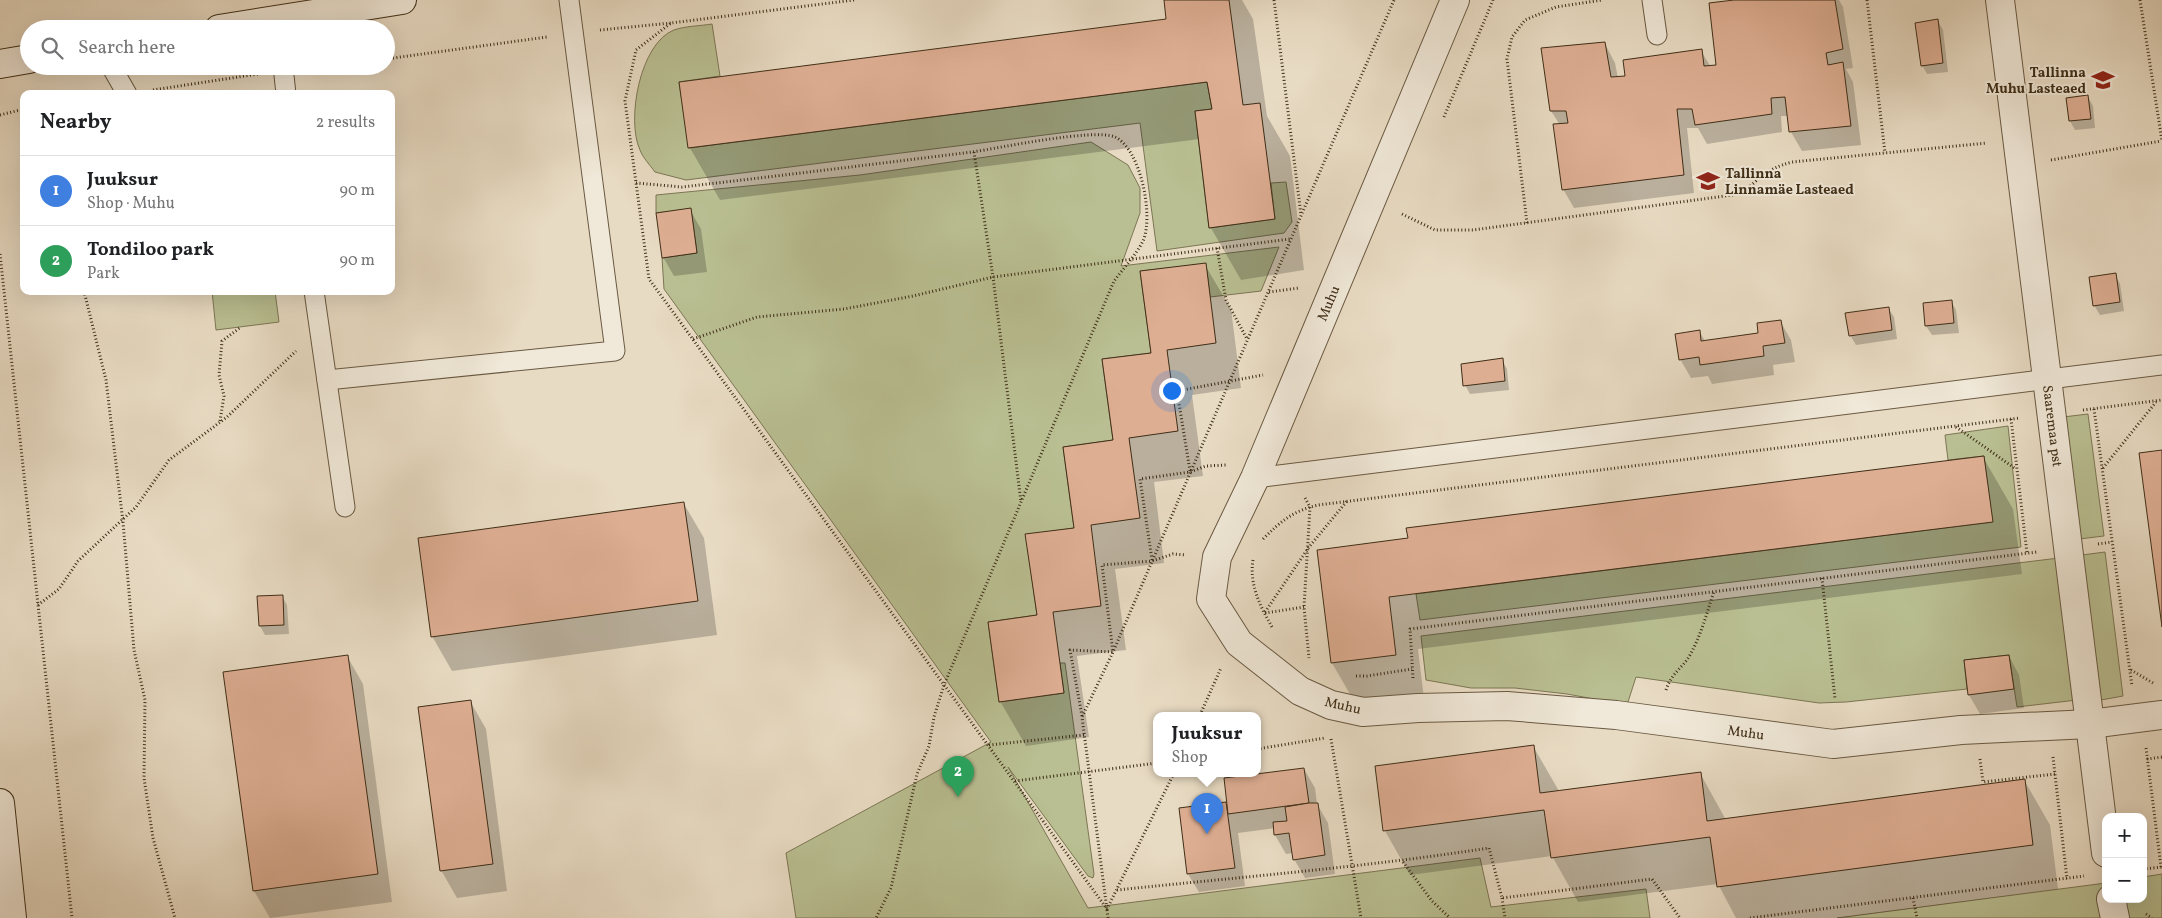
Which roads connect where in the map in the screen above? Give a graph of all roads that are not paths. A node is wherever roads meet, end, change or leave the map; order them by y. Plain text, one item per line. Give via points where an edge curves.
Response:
1 (402, 0) edge
2 (570, 0) edge
3 (1455, 0) edge
4 (1652, 0) edge
5 (2000, 0) edge
6 (298, 20) edge
7 (1657, 35) dead end
8 (20, 61) edge
9 (0, 64) edge
10 (117, 75) edge
11 (284, 75) edge
12 (125, 90) edge
13 (286, 90) edge
14 (315, 295) edge
15 (2162, 365) edge
16 (2048, 379) junction
17 (327, 380) junction
18 (1258, 470) junction
19 (345, 508) dead end
20 (2162, 715) edge
21 (2090, 724) junction
22 (0, 803) edge
23 (2102, 821) edge
24 (2112, 903) edge
25 (12, 918) edge
26 (2114, 918) edge

1 - 6 street
2 - 17 lane via 615,351
3 - 18 street, Muhu
4 - 7 lane
5 - 16 street, Saaremaa pst
8 - 9 street
10 - 12 lane
11 - 13 lane
14 - 17 lane
15 - 16 lane
16 - 18 lane via 1291,474
16 - 21 street, Saaremaa pst
17 - 19 lane
18 - 21 street, Muhu via 1217,557 1211,599 1239,643 1300,691 1331,705 1363,712 1507,706 1616,715 1833,744 1971,729
20 - 21 street, Muhu
21 - 23 street, Saaremaa pst
22 - 25 street
24 - 26 street

